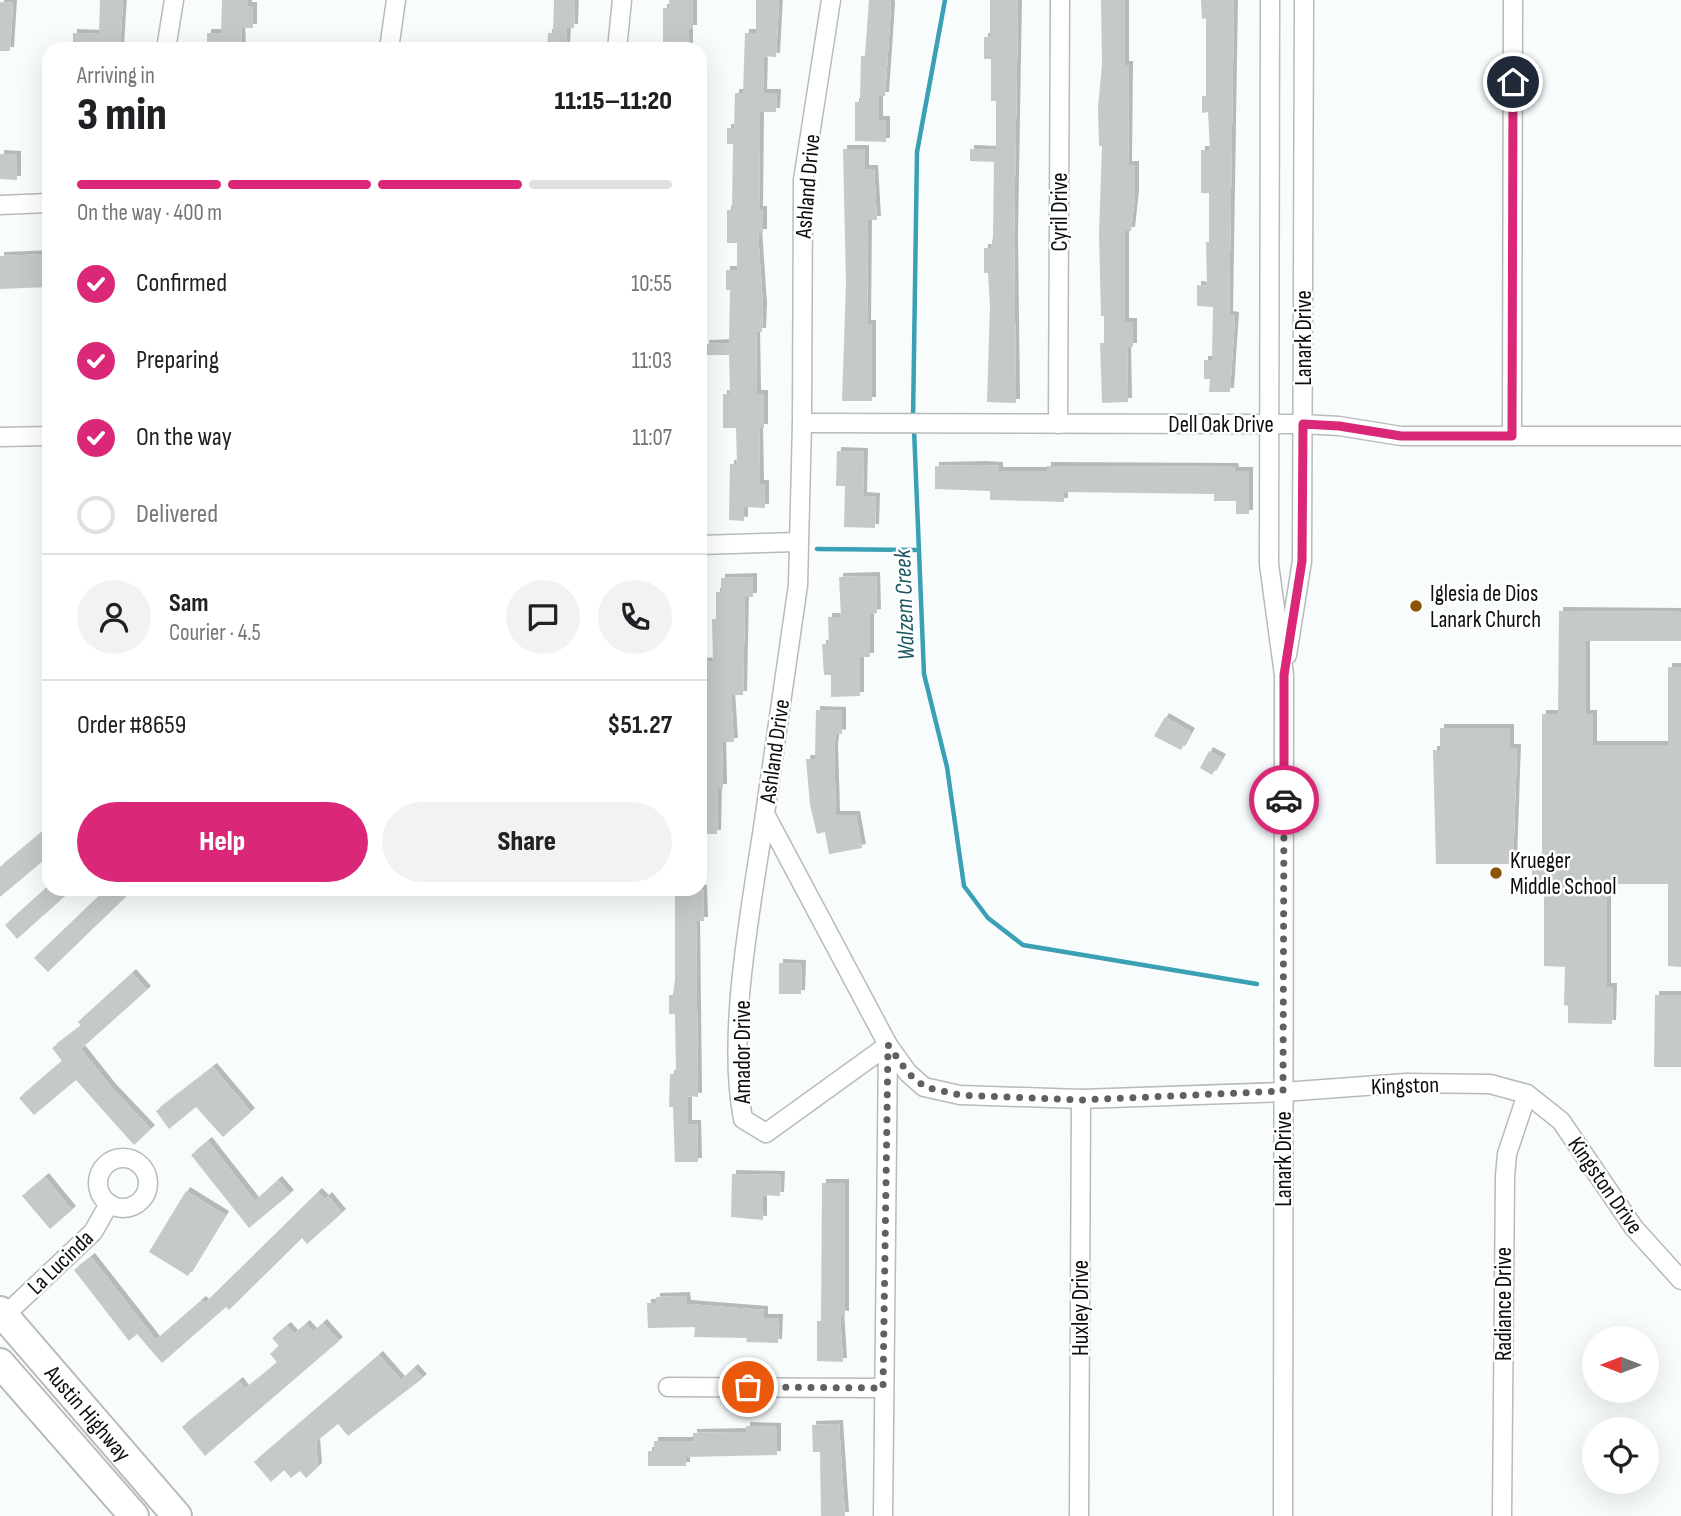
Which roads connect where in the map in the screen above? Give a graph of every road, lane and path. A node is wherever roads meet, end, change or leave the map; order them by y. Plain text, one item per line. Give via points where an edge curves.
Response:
1 (174, 0) edge
2 (397, 0) edge
3 (622, 0) edge
4 (831, 0) edge
5 (1060, 0) edge
6 (1270, 0) edge
7 (1304, 0) edge
8 (1513, 0) edge
9 (167, 42) edge
10 (389, 42) edge
11 (618, 42) edge
12 (42, 203) edge
13 (0, 205) edge
14 (802, 423) junction
15 (1058, 424) junction
16 (1269, 424) junction
17 (1303, 424) junction
18 (1512, 436) junction
19 (1681, 436) edge
20 (42, 437) edge
21 (4, 440) edge
22 (798, 542) junction
23 (707, 545) edge
24 (1284, 675) junction
25 (765, 814) junction
26 (888, 1045) junction
27 (1283, 1091) junction
28 (1527, 1094) junction
29 (1081, 1100) junction
30 (109, 1204) dead end
31 (1681, 1280) edge
32 (2, 1313) edge
33 (0, 1363) edge
34 (668, 1387) dead end
35 (883, 1388) junction
36 (134, 1516) edge
37 (177, 1516) edge
38 (883, 1516) edge
39 (1079, 1516) edge
40 (1283, 1516) edge
41 (1502, 1516) edge

1 - 9 street
2 - 10 street
3 - 11 street
4 - 14 street, Ashland Drive via 803,180
5 - 15 street, Cyril Drive
6 - 16 street, Lanark Drive
7 - 17 street, Lanark Drive
8 - 18 street
12 - 13 street
14 - 15 street, Dell Oak Drive
14 - 22 street, Ashland Drive
15 - 16 street, Dell Oak Drive
16 - 17 street, Dell Oak Drive
16 - 24 street, Lanark Drive via 1269,564
17 - 18 street, Dell Oak Drive via 1401,436
17 - 24 street, Lanark Drive via 1302,561
18 - 19 street, Dell Oak Drive
20 - 21 street
22 - 23 street
22 - 25 street, Ashland Drive via 797,585
24 - 27 street, Lanark Drive
25 - 26 street, Ashland Drive
25 - 26 street, Amador Drive via 741,1002 743,1119 766,1133
26 - 29 street via 908,1073 925,1087 960,1095
26 - 35 street, Ashland Drive
27 - 28 street, Kingston via 1406,1083 1490,1084
27 - 29 street
27 - 40 street, Lanark Drive
28 - 31 street, Kingston Drive via 1561,1121 1634,1228
28 - 41 street, Radiance Drive via 1507,1154 1505,1176
29 - 39 street, Huxley Drive
30 - 32 street, La Lucinda via 93,1232
32 - 37 main road, Austin Highway
33 - 36 main road, Austin Highway
34 - 35 street
35 - 38 street, Ashland Drive

